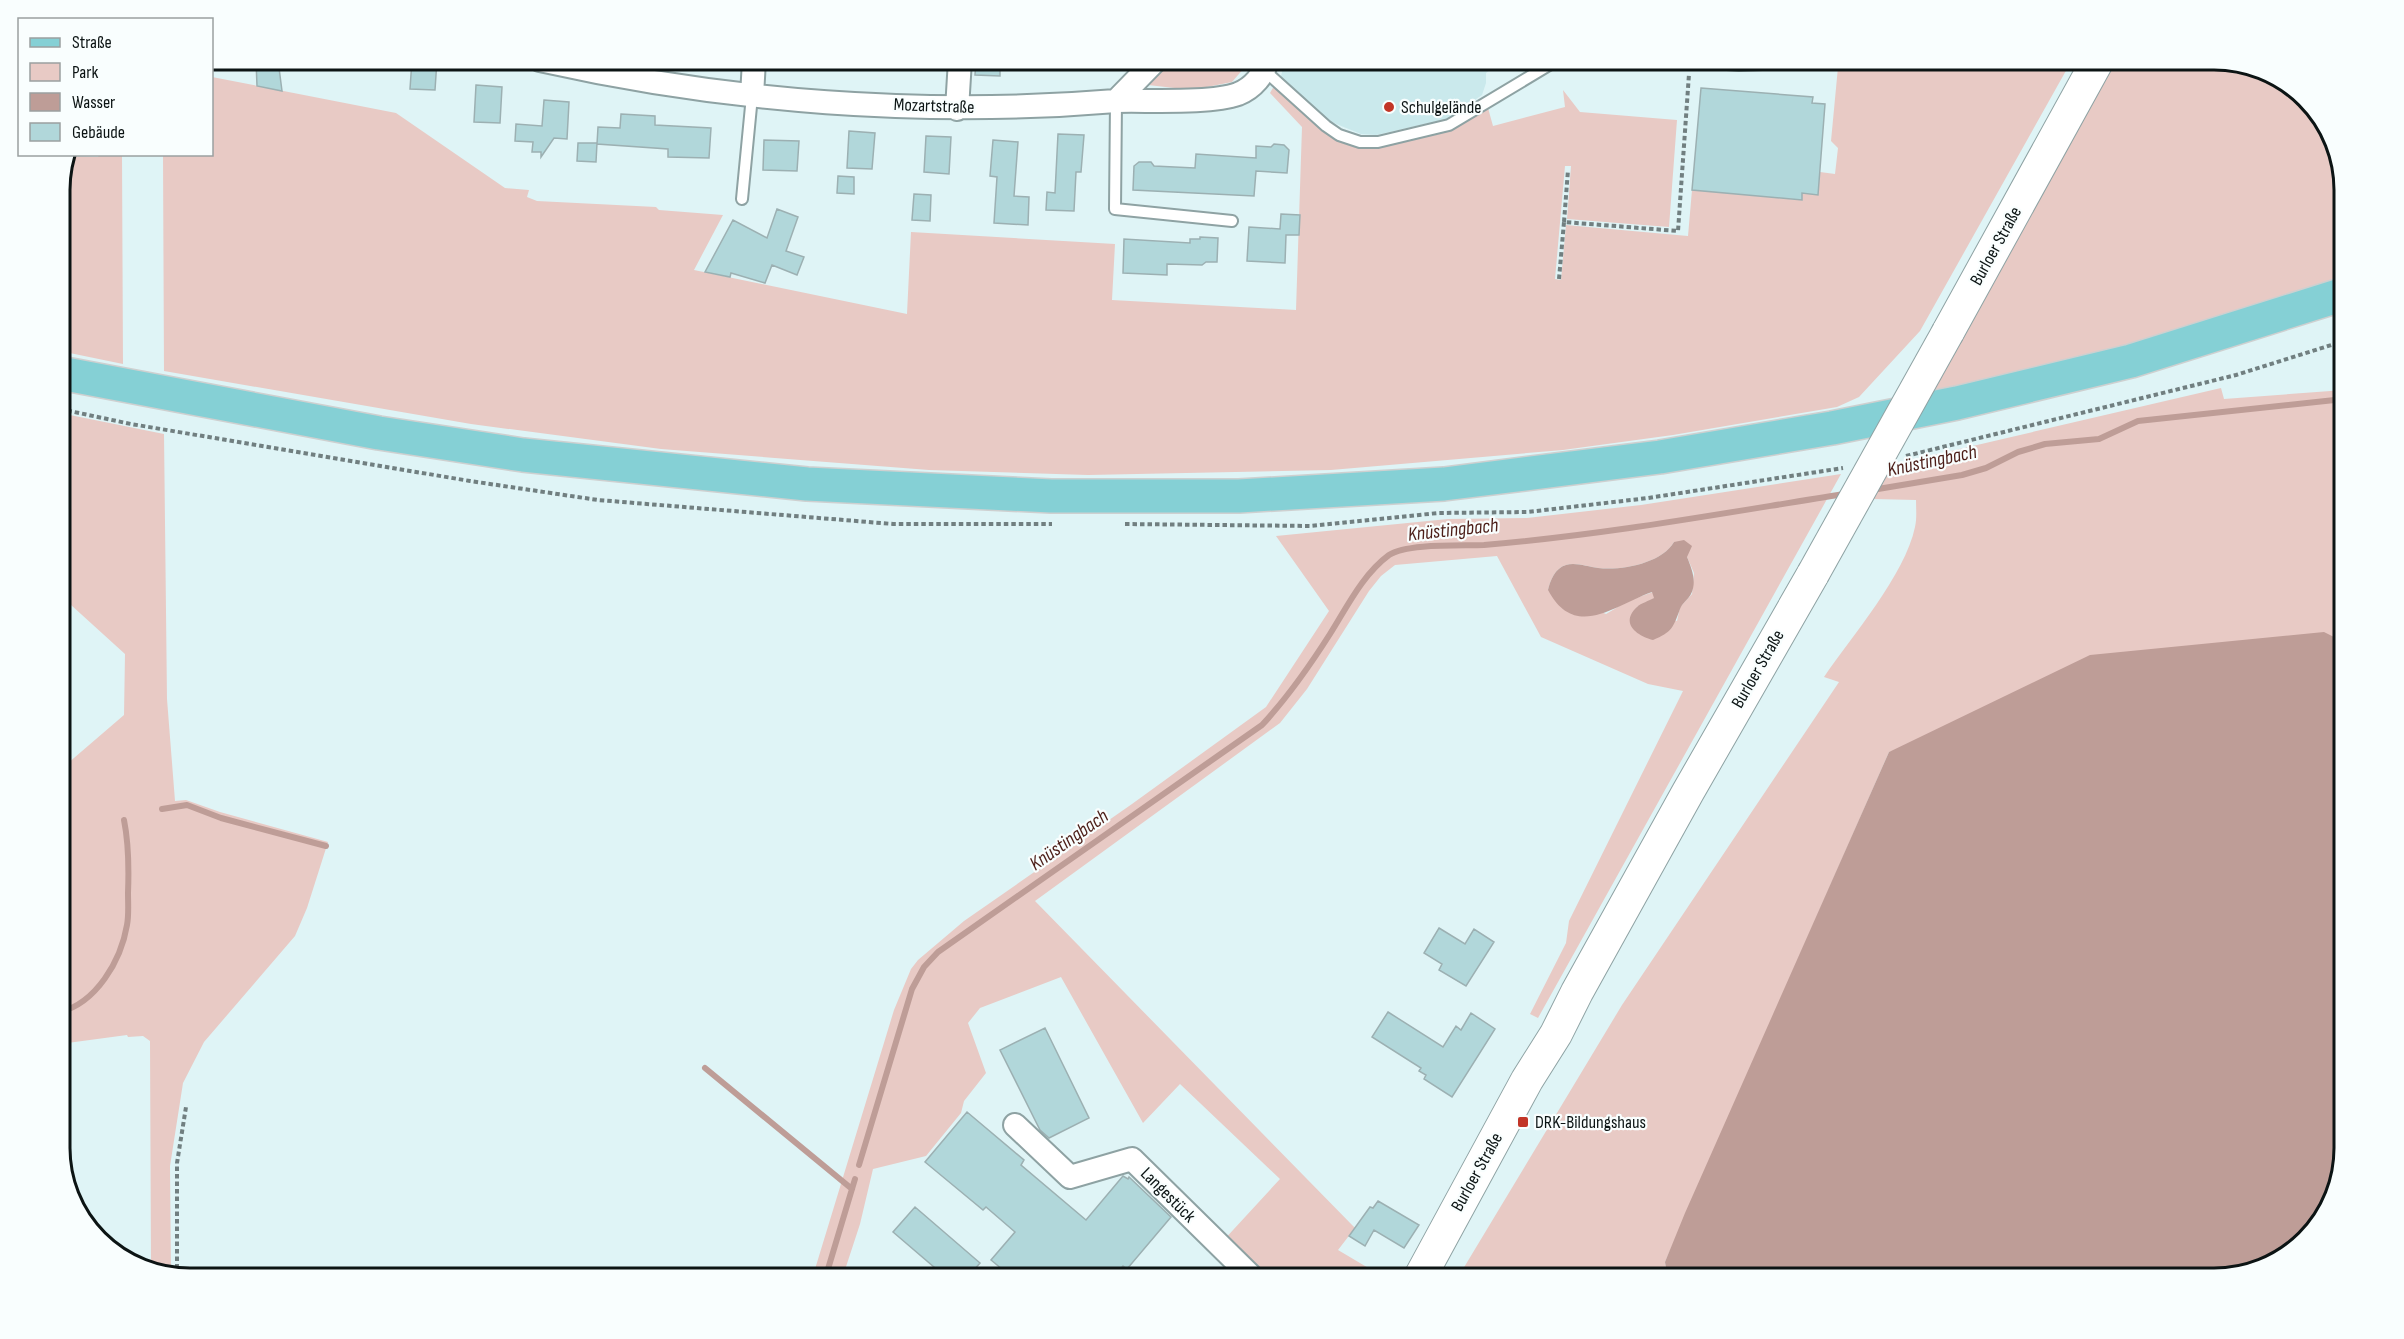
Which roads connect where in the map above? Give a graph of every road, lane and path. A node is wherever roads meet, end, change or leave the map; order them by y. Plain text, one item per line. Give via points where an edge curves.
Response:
1 (583, 70) edge
2 (753, 70) edge
3 (959, 70) edge
4 (1146, 70) edge
5 (1262, 70) edge
6 (1271, 70) edge
7 (1541, 70) edge
8 (1685, 70) edge
9 (2092, 70) edge
10 (752, 96) junction
11 (1116, 100) junction
12 (957, 109) junction
13 (1569, 170) dead end
14 (742, 199) dead end
15 (1232, 221) dead end
16 (1564, 222) junction
17 (1559, 279) dead end
18 (2333, 297) edge
19 (71, 375) edge
20 (186, 1107) dead end
21 (1015, 1125) dead end
22 (177, 1267) edge
23 (1243, 1268) edge
24 (1425, 1268) edge

1 - 10 street, Mozartstraße
2 - 10 street
3 - 12 street
4 - 11 street
5 - 11 street, Mozartstraße via 1250,87 1225,97
6 - 7 lane, Mozartstraße via 1339,135 1359,142 1378,142 1449,125
8 - 16 path via 1678,231
9 - 24 main road, Burloer Straße, bridge
10 - 12 street, Mozartstraße
10 - 14 lane
11 - 12 street, Mozartstraße
11 - 15 lane via 1115,209
13 - 16 path
16 - 17 path
18 - 19 main road via 2131,361 1832,428 1660,457 1444,484 1239,496 1051,496 830,485 523,455 379,433
20 - 22 path via 177,1163
21 - 23 street, Langestück via 1070,1177 1132,1159

